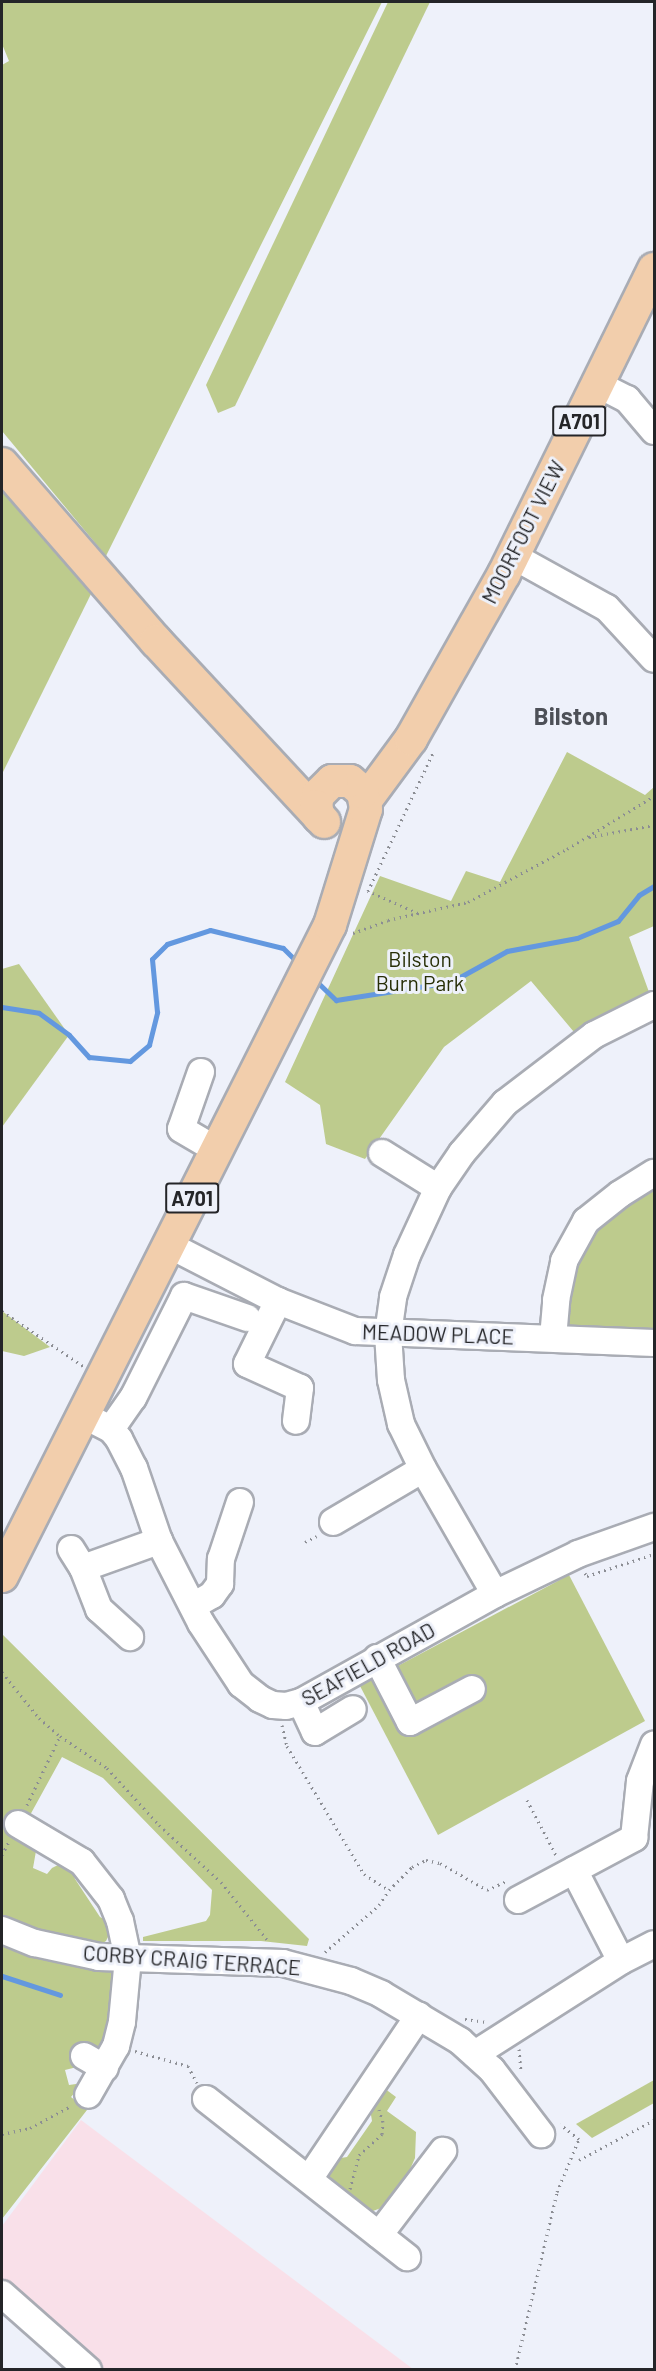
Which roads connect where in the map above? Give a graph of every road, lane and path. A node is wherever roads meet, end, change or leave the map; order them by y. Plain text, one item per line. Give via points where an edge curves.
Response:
1 (654, 269) edge
2 (597, 384) junction
3 (654, 431) edge
4 (2, 464) edge
5 (513, 556) junction
6 (654, 659) edge
7 (277, 770) junction
8 (351, 796) junction
9 (654, 796) edge
10 (326, 823) junction
11 (654, 825) edge
12 (587, 837) junction
13 (357, 886) junction
14 (418, 913) junction
15 (311, 962) junction
16 (654, 1005) edge
17 (201, 1072) dead end
18 (217, 1150) junction
19 (382, 1153) dead end
20 (654, 1173) edge
21 (438, 1188) junction
22 (169, 1245) junction
23 (278, 1300) junction
24 (2, 1311) edge
25 (247, 1318) dead end
26 (388, 1334) junction
27 (553, 1338) junction
28 (654, 1342) edge
29 (102, 1379) junction
30 (83, 1415) junction
31 (296, 1421) dead end
32 (111, 1429) junction
33 (423, 1469) junction
34 (240, 1502) dead end
35 (333, 1522) dead end
36 (654, 1527) edge
37 (159, 1541) junction
38 (2, 1576) edge
39 (495, 1594) junction
40 (193, 1606) junction
41 (130, 1636) dead end
42 (377, 1658) junction
43 (2, 1672) edge
44 (472, 1689) dead end
45 (294, 1704) junction
46 (353, 1709) dead end
47 (60, 1736) junction
48 (654, 1745) edge
49 (527, 1800) dead end
50 (18, 1824) junction
51 (2, 1855) edge
52 (570, 1860) junction
53 (517, 1888) joint
54 (389, 1890) junction
55 (2, 1930) edge
56 (654, 1944) edge
57 (323, 1954) dead end
58 (128, 1958) junction
59 (621, 1961) junction
60 (283, 1963) junction
61 (419, 2015) junction
62 (474, 2054) junction
63 (94, 2068) junction
64 (363, 2098) junction
65 (206, 2099) joint
66 (654, 2120) edge
67 (538, 2130) dead end
68 (2, 2134) edge
69 (579, 2139) dead end
70 (443, 2151) dead end
71 (579, 2160) dead end
72 (309, 2179) junction
73 (339, 2203) junction
74 (380, 2235) junction
75 (407, 2257) dead end
76 (2, 2294) edge
77 (88, 2370) edge
78 (515, 2370) edge

1 - 2 main road, MOORFOOT VIEW / A701
2 - 3 street via 627,399
2 - 5 main road, MOORFOOT VIEW / A701
4 - 7 main road via 156,641
5 - 6 street via 607,608
5 - 8 main road, MOORFOOT VIEW / A701 via 411,739
7 - 8 main road
7 - 10 main road
8 - 10 main road, MOORFOOT VIEW via 355,826 344,830
8 - 10 main road via 318,795 316,806
8 - 13 main road, A701
9 - 12 path
10 - 13 main road, A701
11 - 12 path
12 - 14 path via 468,902
13 - 14 path
13 - 15 main road, A701 via 339,904
14 - 15 path via 388,920
15 - 18 main road, A701
16 - 21 street via 594,1035 505,1103
17 - 18 street via 181,1129
18 - 22 main road, A701
19 - 21 street
20 - 27 street via 586,1221 564,1261
21 - 26 street via 407,1255 393,1297
22 - 23 street, MEADOW PLACE
22 - 29 main road, A701
23 - 26 street, MEADOW PLACE via 334,1325
23 - 31 street via 247,1364 300,1388
24 - 29 path
25 - 32 street via 184,1296 133,1398
26 - 27 street, MEADOW PLACE
26 - 33 street via 391,1380 401,1424
27 - 28 street, MEADOW PLACE
29 - 30 main road, A701
30 - 32 street
30 - 38 main road, A701
32 - 37 street, SEAFIELD ROAD via 134,1468
33 - 35 street
33 - 39 street
34 - 40 street via 220,1558 220,1584 212,1595
36 - 39 street, SEAFIELD ROAD via 578,1554
37 - 40 street, SEAFIELD ROAD
37 - 41 street via 77,1558 99,1609
39 - 42 street, SEAFIELD ROAD
40 - 45 street, SEAFIELD ROAD via 241,1684 273,1705
42 - 44 street via 410,1722
42 - 45 street, SEAFIELD ROAD
43 - 47 path via 39,1718
45 - 46 street via 315,1732
45 - 54 path via 282,1724 287,1746 364,1874
47 - 50 path
47 - 60 path via 107,1767 159,1825 220,1882 272,1945 285,1947
48 - 52 street via 640,1780 634,1838
49 - 52 path via 556,1855
50 - 51 path
50 - 58 street via 48,1853 82,1862 111,1899
52 - 53 street
52 - 59 street
53 - 54 path via 487,1890 440,1863 426,1860 412,1867
54 - 57 path via 379,1905
55 - 58 street, CORBY CRAIG TERRACE via 68,1951
56 - 59 street
58 - 60 street, CORBY CRAIG TERRACE
58 - 63 street via 122,2022
59 - 62 street
60 - 61 street, CORBY CRAIG TERRACE via 351,1981
61 - 62 street, CORBY CRAIG TERRACE
61 - 64 street
62 - 67 street, CORBY CRAIG TERRACE via 492,2070
63 - 65 path via 188,2066
63 - 68 path via 52,2118
64 - 72 street
64 - 73 path via 378,2110 384,2128 378,2139 359,2155 351,2187
65 - 72 street
66 - 71 path
69 - 78 path via 557,2192
70 - 74 street
72 - 73 street
73 - 74 street
74 - 75 street
76 - 77 street

